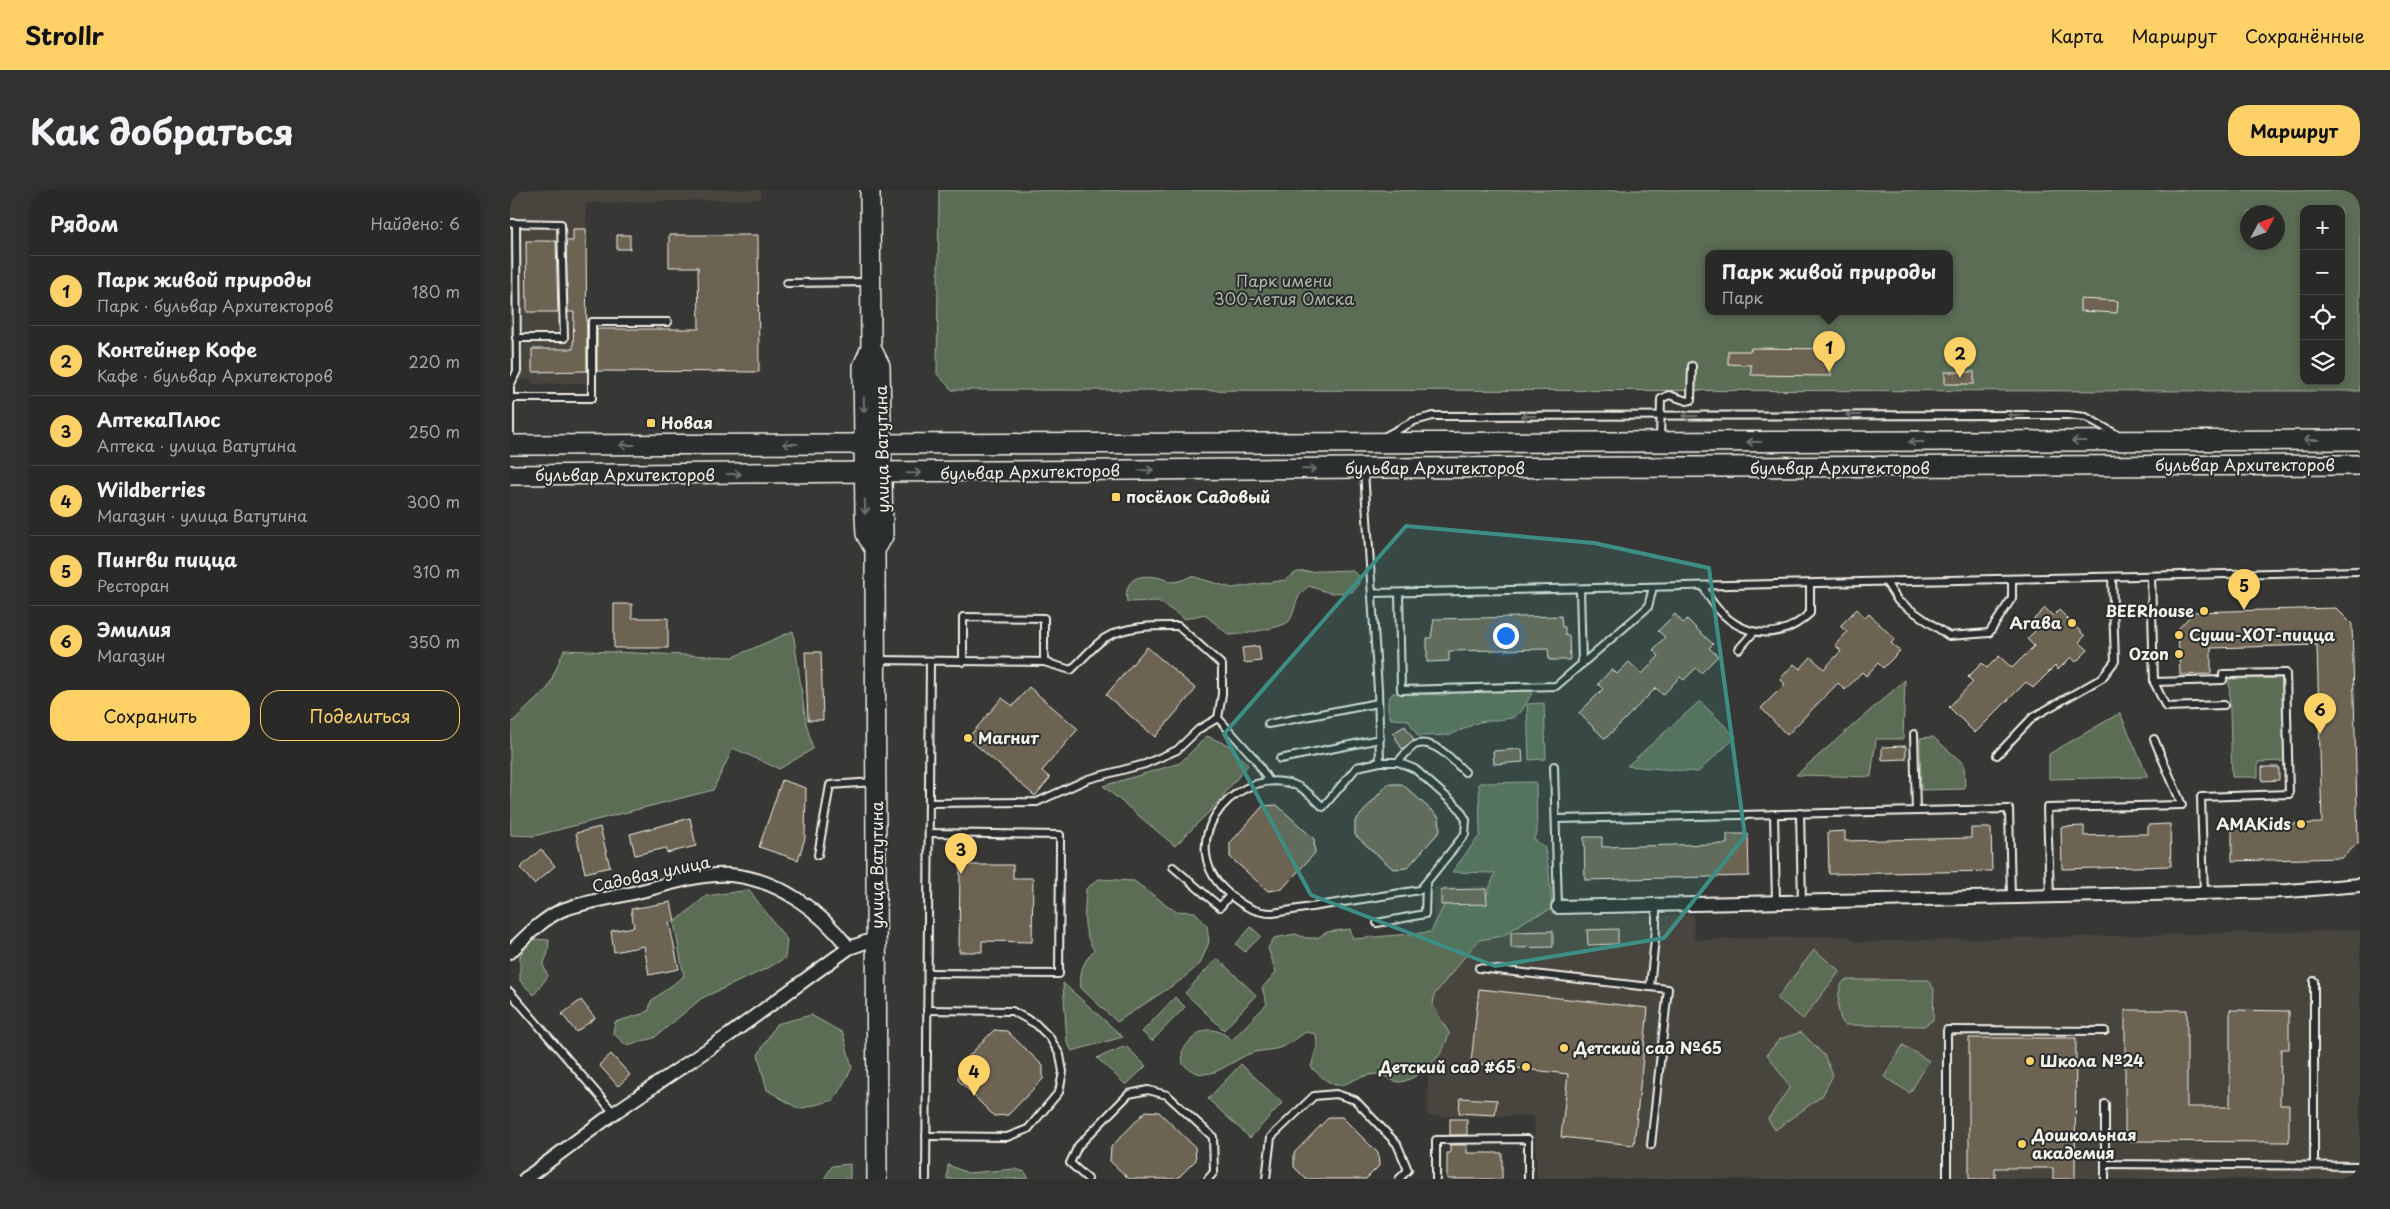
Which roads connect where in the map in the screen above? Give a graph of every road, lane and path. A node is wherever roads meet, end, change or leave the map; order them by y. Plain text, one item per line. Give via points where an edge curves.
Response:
1 (870, 190) edge
2 (513, 222) edge
3 (871, 282) junction
4 (787, 283) dead end
5 (668, 322) dead end
6 (516, 338) junction
7 (1692, 366) dead end
8 (510, 386) edge
9 (510, 398) edge
10 (1660, 416) junction
11 (2360, 440) edge
12 (2128, 441) junction
13 (1660, 442) junction
14 (1373, 443) junction
15 (873, 444) junction
16 (510, 445) edge
17 (2360, 465) edge
18 (1364, 468) junction
19 (873, 473) junction
20 (510, 476) edge
21 (2360, 572) edge
22 (2151, 576) junction
23 (2112, 577) junction
24 (2012, 579) junction
25 (1886, 582) junction
26 (1810, 584) junction
27 (1703, 586) junction
28 (1653, 587) junction
29 (1580, 589) junction
30 (1372, 593) junction
31 (1399, 593) junction
32 (1753, 633) junction
33 (1739, 649) dead end
34 (876, 660) junction
35 (930, 661) junction
36 (963, 662) junction
37 (1044, 662) junction
38 (1582, 664) junction
39 (2154, 682) junction
40 (1378, 702) junction
41 (2224, 705) dead end
42 (1218, 718) junction
43 (1268, 724) dead end
44 (1914, 734) dead end
45 (1380, 739) junction
46 (2154, 739) dead end
47 (1997, 755) dead end
48 (1280, 759) dead end
49 (1380, 762) junction
50 (1398, 762) junction
51 (1554, 766) dead end
52 (1465, 772) dead end
53 (877, 781) junction
54 (1269, 781) junction
55 (929, 802) junction
56 (1916, 811) junction
57 (1800, 813) junction
58 (1774, 814) junction
59 (1556, 819) junction
60 (929, 834) junction
61 (818, 855) dead end
62 (1173, 867) dead end
63 (1426, 884) junction
64 (2360, 885) edge
65 (2204, 892) junction
66 (1230, 895) junction
67 (2050, 896) junction
68 (2011, 897) junction
69 (1776, 902) junction
70 (1802, 902) junction
71 (1656, 905) junction
72 (1558, 907) joint
73 (1377, 923) dead end
74 (877, 938) junction
75 (849, 948) junction
76 (510, 952) edge
77 (1479, 968) dead end
78 (928, 973) junction
79 (2314, 981) dead end
80 (1650, 987) junction
81 (510, 992) edge
82 (927, 1010) junction
83 (2105, 1031) dead end
84 (2105, 1104) dead end
85 (614, 1113) junction
86 (926, 1136) junction
87 (1651, 1145) dead end
88 (2104, 1164) junction
89 (2314, 1165) junction
90 (2360, 1166) edge
91 (525, 1179) edge
92 (877, 1179) edge
93 (926, 1179) edge
94 (1088, 1179) edge
95 (1208, 1179) edge
96 (1266, 1179) edge
97 (1399, 1179) edge
98 (1436, 1179) edge
99 (1528, 1179) edge
100 (1946, 1179) edge
101 (2104, 1179) edge

1 - 3 main road, улица Ватутина
2 - 6 lane
2 - 6 lane via 561,224 564,338
3 - 4 lane
3 - 15 main road, улица Ватутина via 871,348 863,366
5 - 9 lane via 592,322 592,398
6 - 8 lane via 516,371
7 - 10 lane via 1691,400 1664,396 1660,402
8 - 9 lane
9 - 16 lane
12 -> 10 lane via 2086,417 2066,415
10 - 13 lane
10 -> 14 lane via 1433,416 1414,421
11 -> 12 main road, бульвар Архитекторов
12 -> 13 main road, бульвар Архитекторов
13 - 14 main road, бульвар Архитекторов
14 - 15 main road, бульвар Архитекторов
15 -> 16 main road, бульвар Архитекторов
15 - 19 main road, улица Ватутина
17 - 18 main road, бульвар Архитекторов
19 -> 18 main road, бульвар Архитекторов
18 - 30 lane
20 -> 19 main road, бульвар Архитекторов
19 - 34 main road, улица Ватутина via 866,534 875,550
21 - 22 lane
22 - 23 lane
22 - 39 lane
23 - 24 lane
23 - 47 lane via 2116,660 2102,678 2033,716
24 - 25 lane
24 - 25 lane via 2012,598 1989,633 1949,636 1898,601
25 - 26 lane
26 - 27 lane
26 - 32 lane via 1810,614 1797,626 1773,633
27 - 28 lane
27 - 32 lane via 1710,600 1728,619
28 - 29 lane
28 - 38 lane via 1648,607
29 - 31 lane
29 - 38 lane
30 - 31 lane
30 - 40 lane
31 - 38 lane via 1402,690 1556,686
32 - 33 lane
34 - 35 lane
34 - 53 main road, улица Ватутина
35 - 36 lane
35 - 55 lane
36 - 37 lane
36 - 37 lane via 964,617 1044,618
37 - 42 lane via 1071,670 1106,638 1139,628 1178,626 1222,665
39 - 41 lane via 2166,706
39 - 65 lane via 2223,680 2223,674 2286,673 2290,794 2201,797
40 - 43 lane
40 - 45 lane
42 - 54 lane via 1256,759
42 - 55 lane via 1199,729 1177,750 1145,764 1088,779 1038,802
44 - 56 lane
45 - 48 lane
45 - 49 lane
46 - 67 lane via 2182,805 2047,808
49 - 50 lane
49 - 54 lane via 1357,767 1323,807 1309,793 1290,783
50 - 52 lane via 1414,746 1424,743 1435,747
50 - 63 lane via 1415,769 1459,808 1466,820 1466,834
51 - 59 lane
53 - 61 lane via 830,785
53 - 74 main road, улица Ватутина
54 - 66 lane via 1234,796 1212,820 1207,832 1204,847 1206,864 1219,886
55 - 60 lane
56 - 57 lane
56 - 68 lane via 2008,809
57 - 58 lane
57 - 70 lane
58 - 59 lane
58 - 69 lane
59 - 72 lane
60 - 78 lane
60 - 78 lane via 1060,835 1060,855 1059,974
62 - 66 lane via 1220,907
63 - 66 lane via 1420,890 1273,913 1255,912
63 - 73 lane via 1425,914
64 - 65 street via 2288,891
65 - 67 street
67 - 68 street
68 - 70 street
69 - 70 street
69 - 71 street
71 - 72 street
71 - 80 lane
74 - 75 street
74 - 92 main road, улица Ватутина
75 - 76 street, Садовая улица via 824,918 792,895 753,879 729,875 700,877 562,910 539,924
75 - 85 street
77 - 80 lane
78 - 82 lane
79 - 89 lane
80 - 87 lane via 1668,989
81 - 85 lane
82 - 86 lane
82 - 86 lane via 1012,1011 1036,1024 1050,1038 1060,1055 1063,1072 1058,1092 1028,1129 1007,1137
83 - 100 lane via 1947,1030
84 - 88 lane
85 - 91 street
86 - 93 lane
88 - 89 lane
88 - 101 lane
89 - 90 lane
94 - 95 lane via 1070,1163 1078,1146 1129,1094 1148,1090 1167,1095 1213,1137 1214,1172
96 - 97 lane via 1271,1137 1314,1096 1336,1094 1355,1100 1397,1144 1408,1170
98 - 99 lane via 1436,1140 1528,1140

